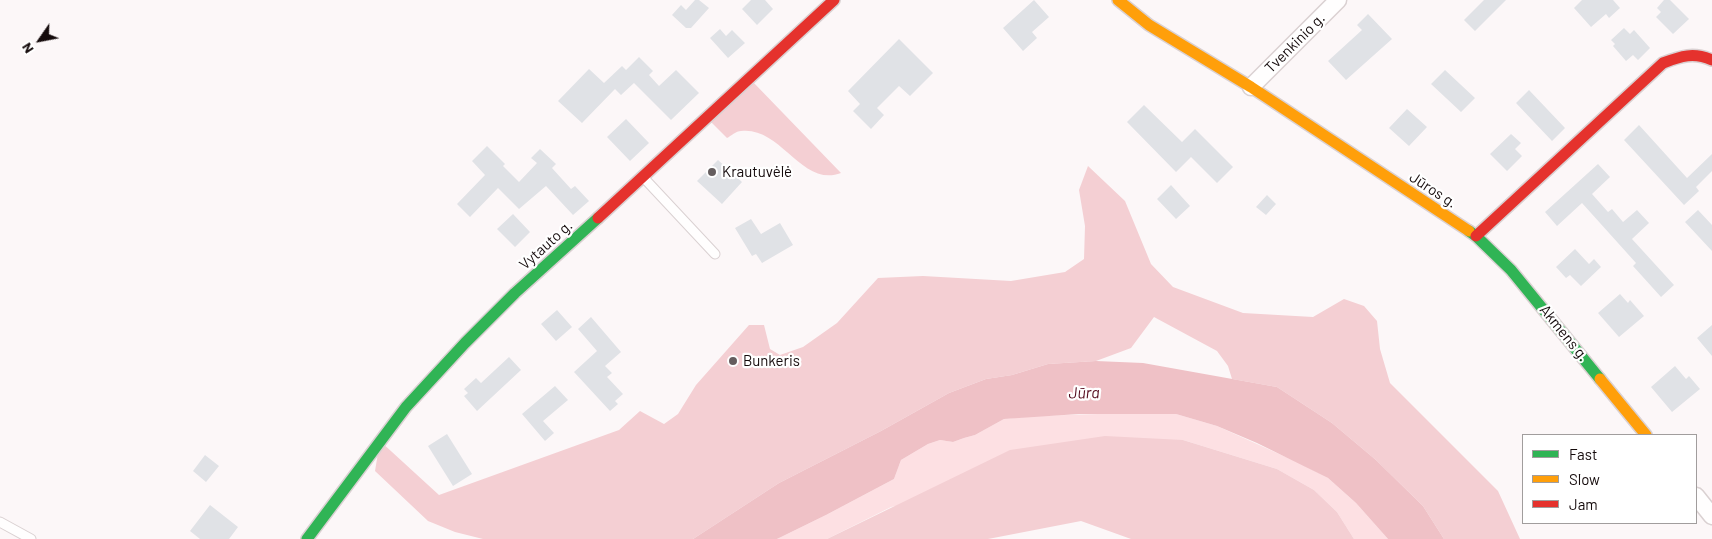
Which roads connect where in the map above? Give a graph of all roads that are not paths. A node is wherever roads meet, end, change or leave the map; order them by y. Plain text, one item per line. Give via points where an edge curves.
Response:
1 (834, 0) edge
2 (1118, 0) edge
3 (1338, 0) edge
4 (1712, 60) edge
5 (1251, 87) junction
6 (643, 176) junction
7 (1476, 236) junction
8 (715, 254) dead end
9 (1645, 434) edge
10 (1697, 497) edge
11 (1712, 516) edge
12 (0, 522) edge
13 (31, 539) edge
14 (307, 539) edge

1 - 6 street, Vytauto g.
2 - 5 street, Jūros g. via 1149,25
3 - 5 street, Tvenkinio g.
4 - 7 street via 1703,55 1685,54 1663,63
5 - 7 street, Jūros g.
6 - 8 lane
6 - 14 street, Vytauto g. via 464,342 406,408
7 - 9 street, Akmens g. via 1539,302
10 - 11 street
12 - 13 lane

